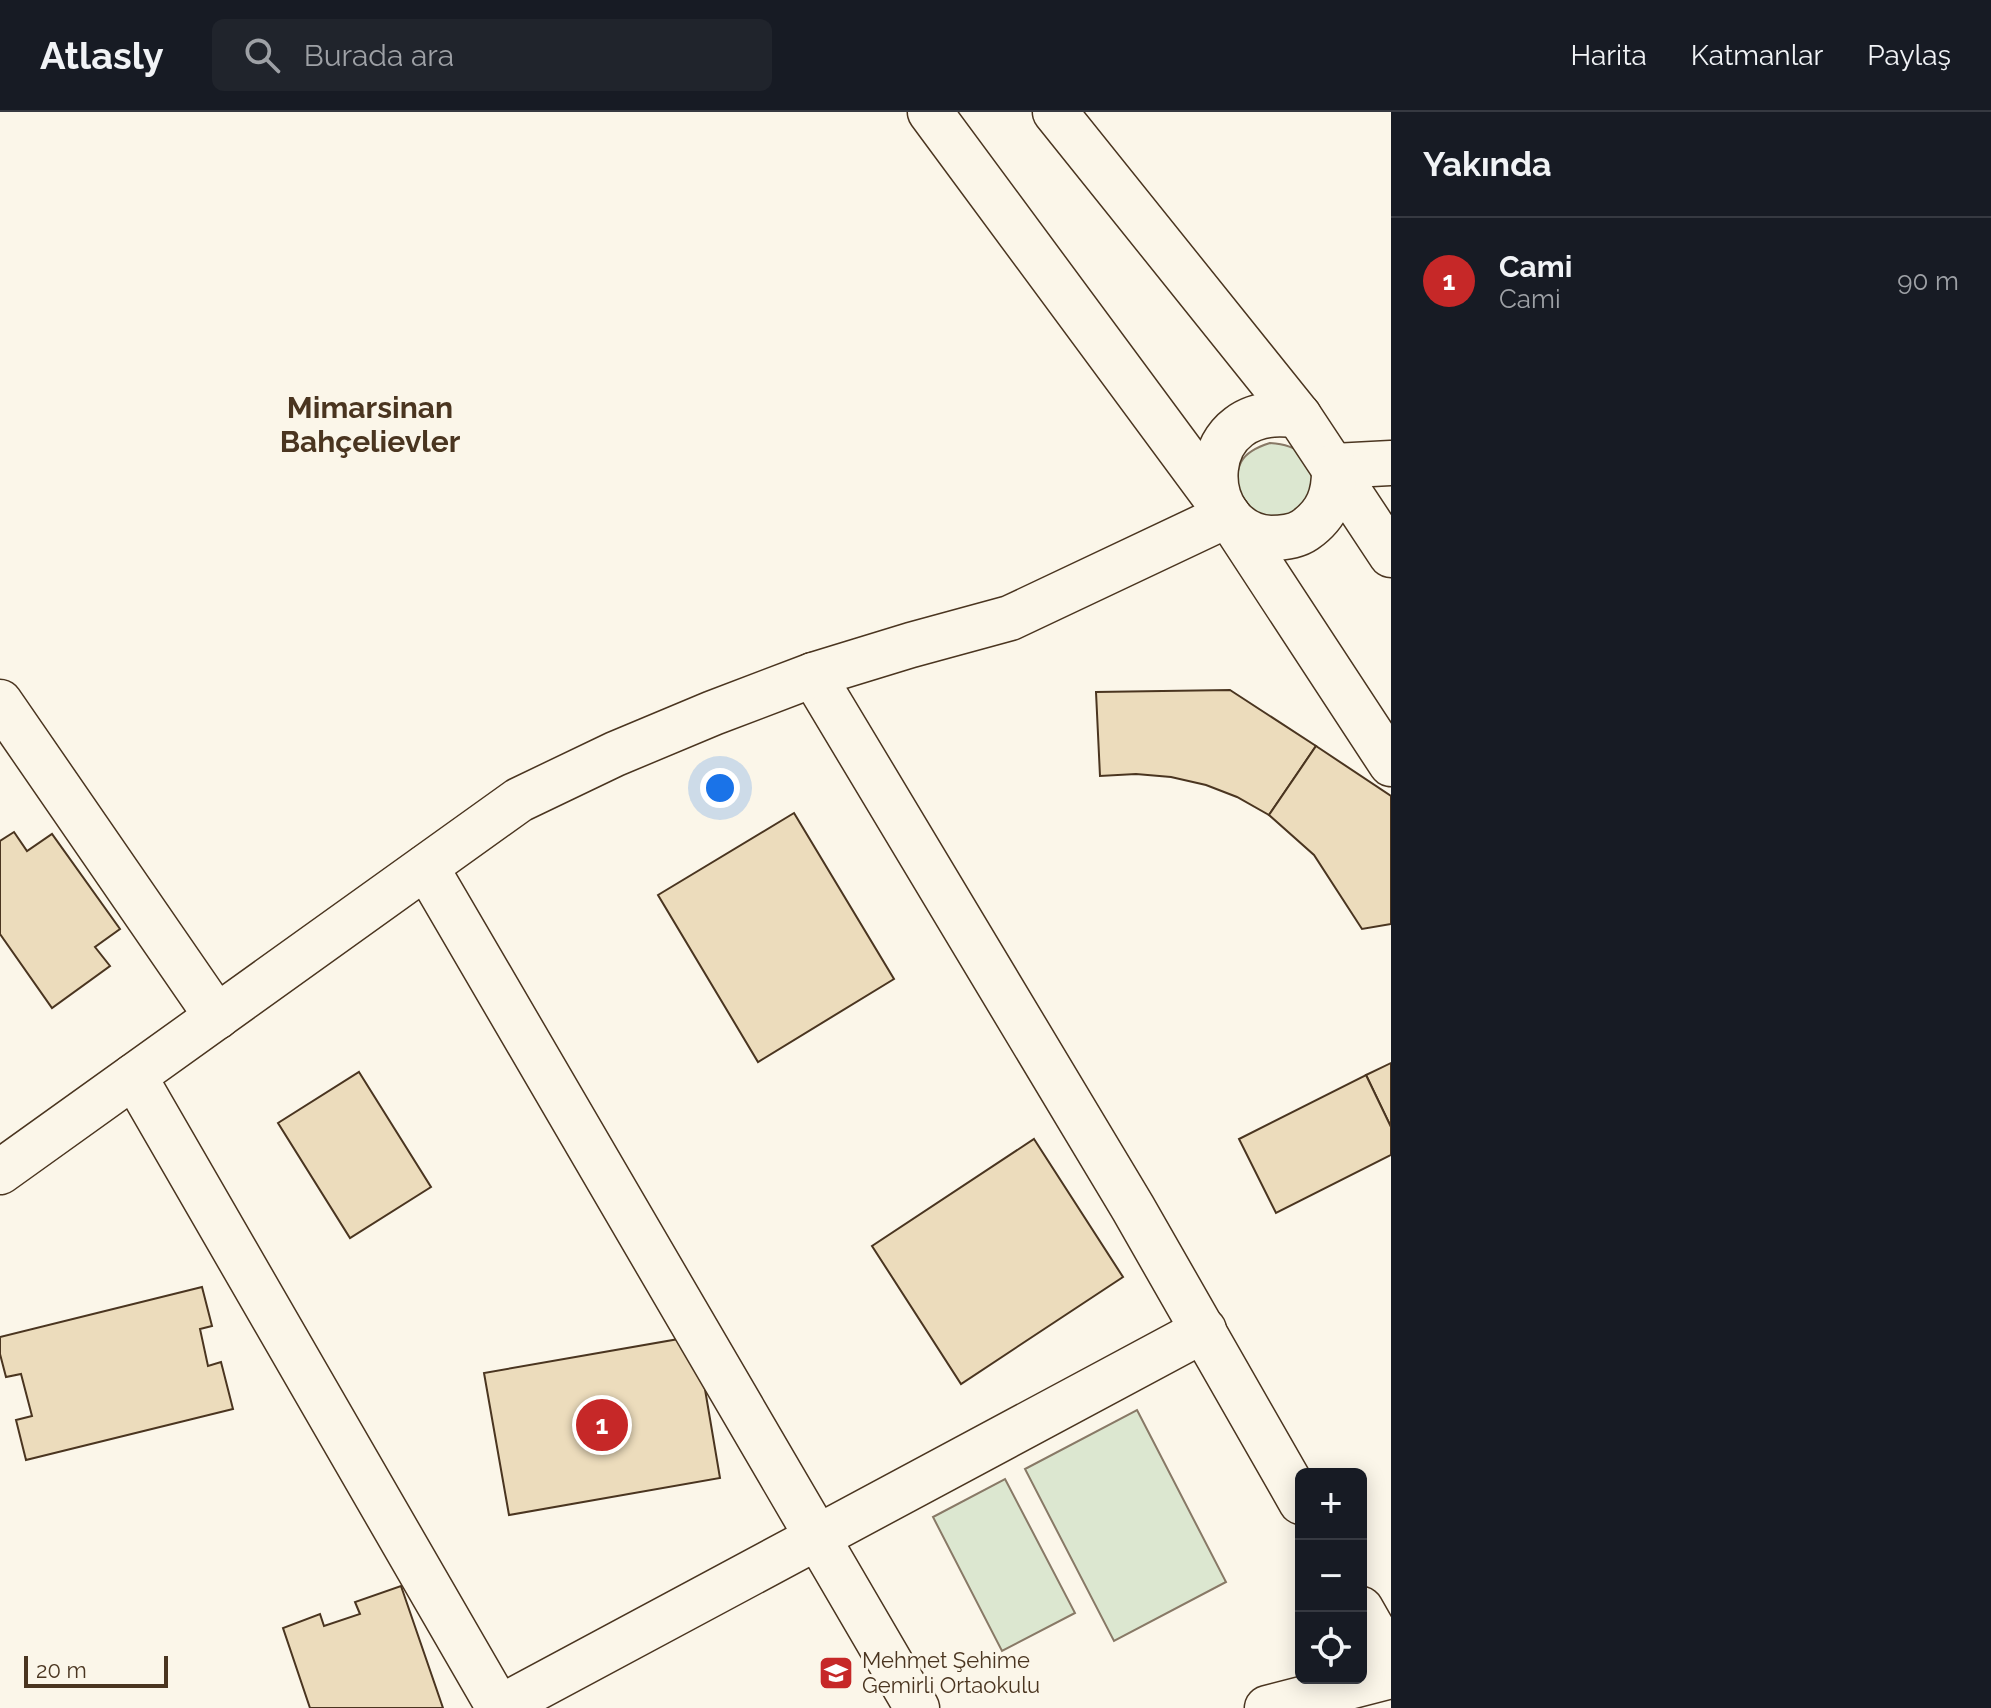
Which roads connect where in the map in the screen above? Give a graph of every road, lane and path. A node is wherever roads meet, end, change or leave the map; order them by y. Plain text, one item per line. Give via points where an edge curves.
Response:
1 (930, 112) edge
2 (1055, 112) edge
3 (1299, 416) junction
4 (1391, 463) edge
5 (1334, 466) junction
6 (1228, 515) junction
7 (1391, 555) edge
8 (813, 675) junction
9 (0, 702) edge
10 (1391, 764) edge
11 (426, 867) junction
12 (217, 1017) junction
13 (134, 1076) junction
14 (0, 1172) edge
15 (1204, 1330) junction
16 (1295, 1491) edge
17 (817, 1537) junction
18 (1363, 1612) edge
19 (1391, 1662) edge
20 (1391, 1676) edge
21 (499, 1708) edge
22 (917, 1708) edge
23 (1267, 1708) edge

1 - 6 street
2 - 3 street
3 - 5 street
3 - 6 street via 1259,415 1226,439 1215,477
4 - 5 street
5 - 6 street via 1329,506 1301,533 1261,537 1243,530
5 - 7 street
6 - 8 street via 1010,618
6 - 10 street
8 - 11 street via 615,754 519,800
8 - 15 street
9 - 12 street
11 - 12 street
11 - 17 street
12 - 13 street
13 - 14 street
13 - 21 street
15 - 16 street
15 - 17 street
17 - 21 street
17 - 22 street
18 - 19 street
20 - 23 street

